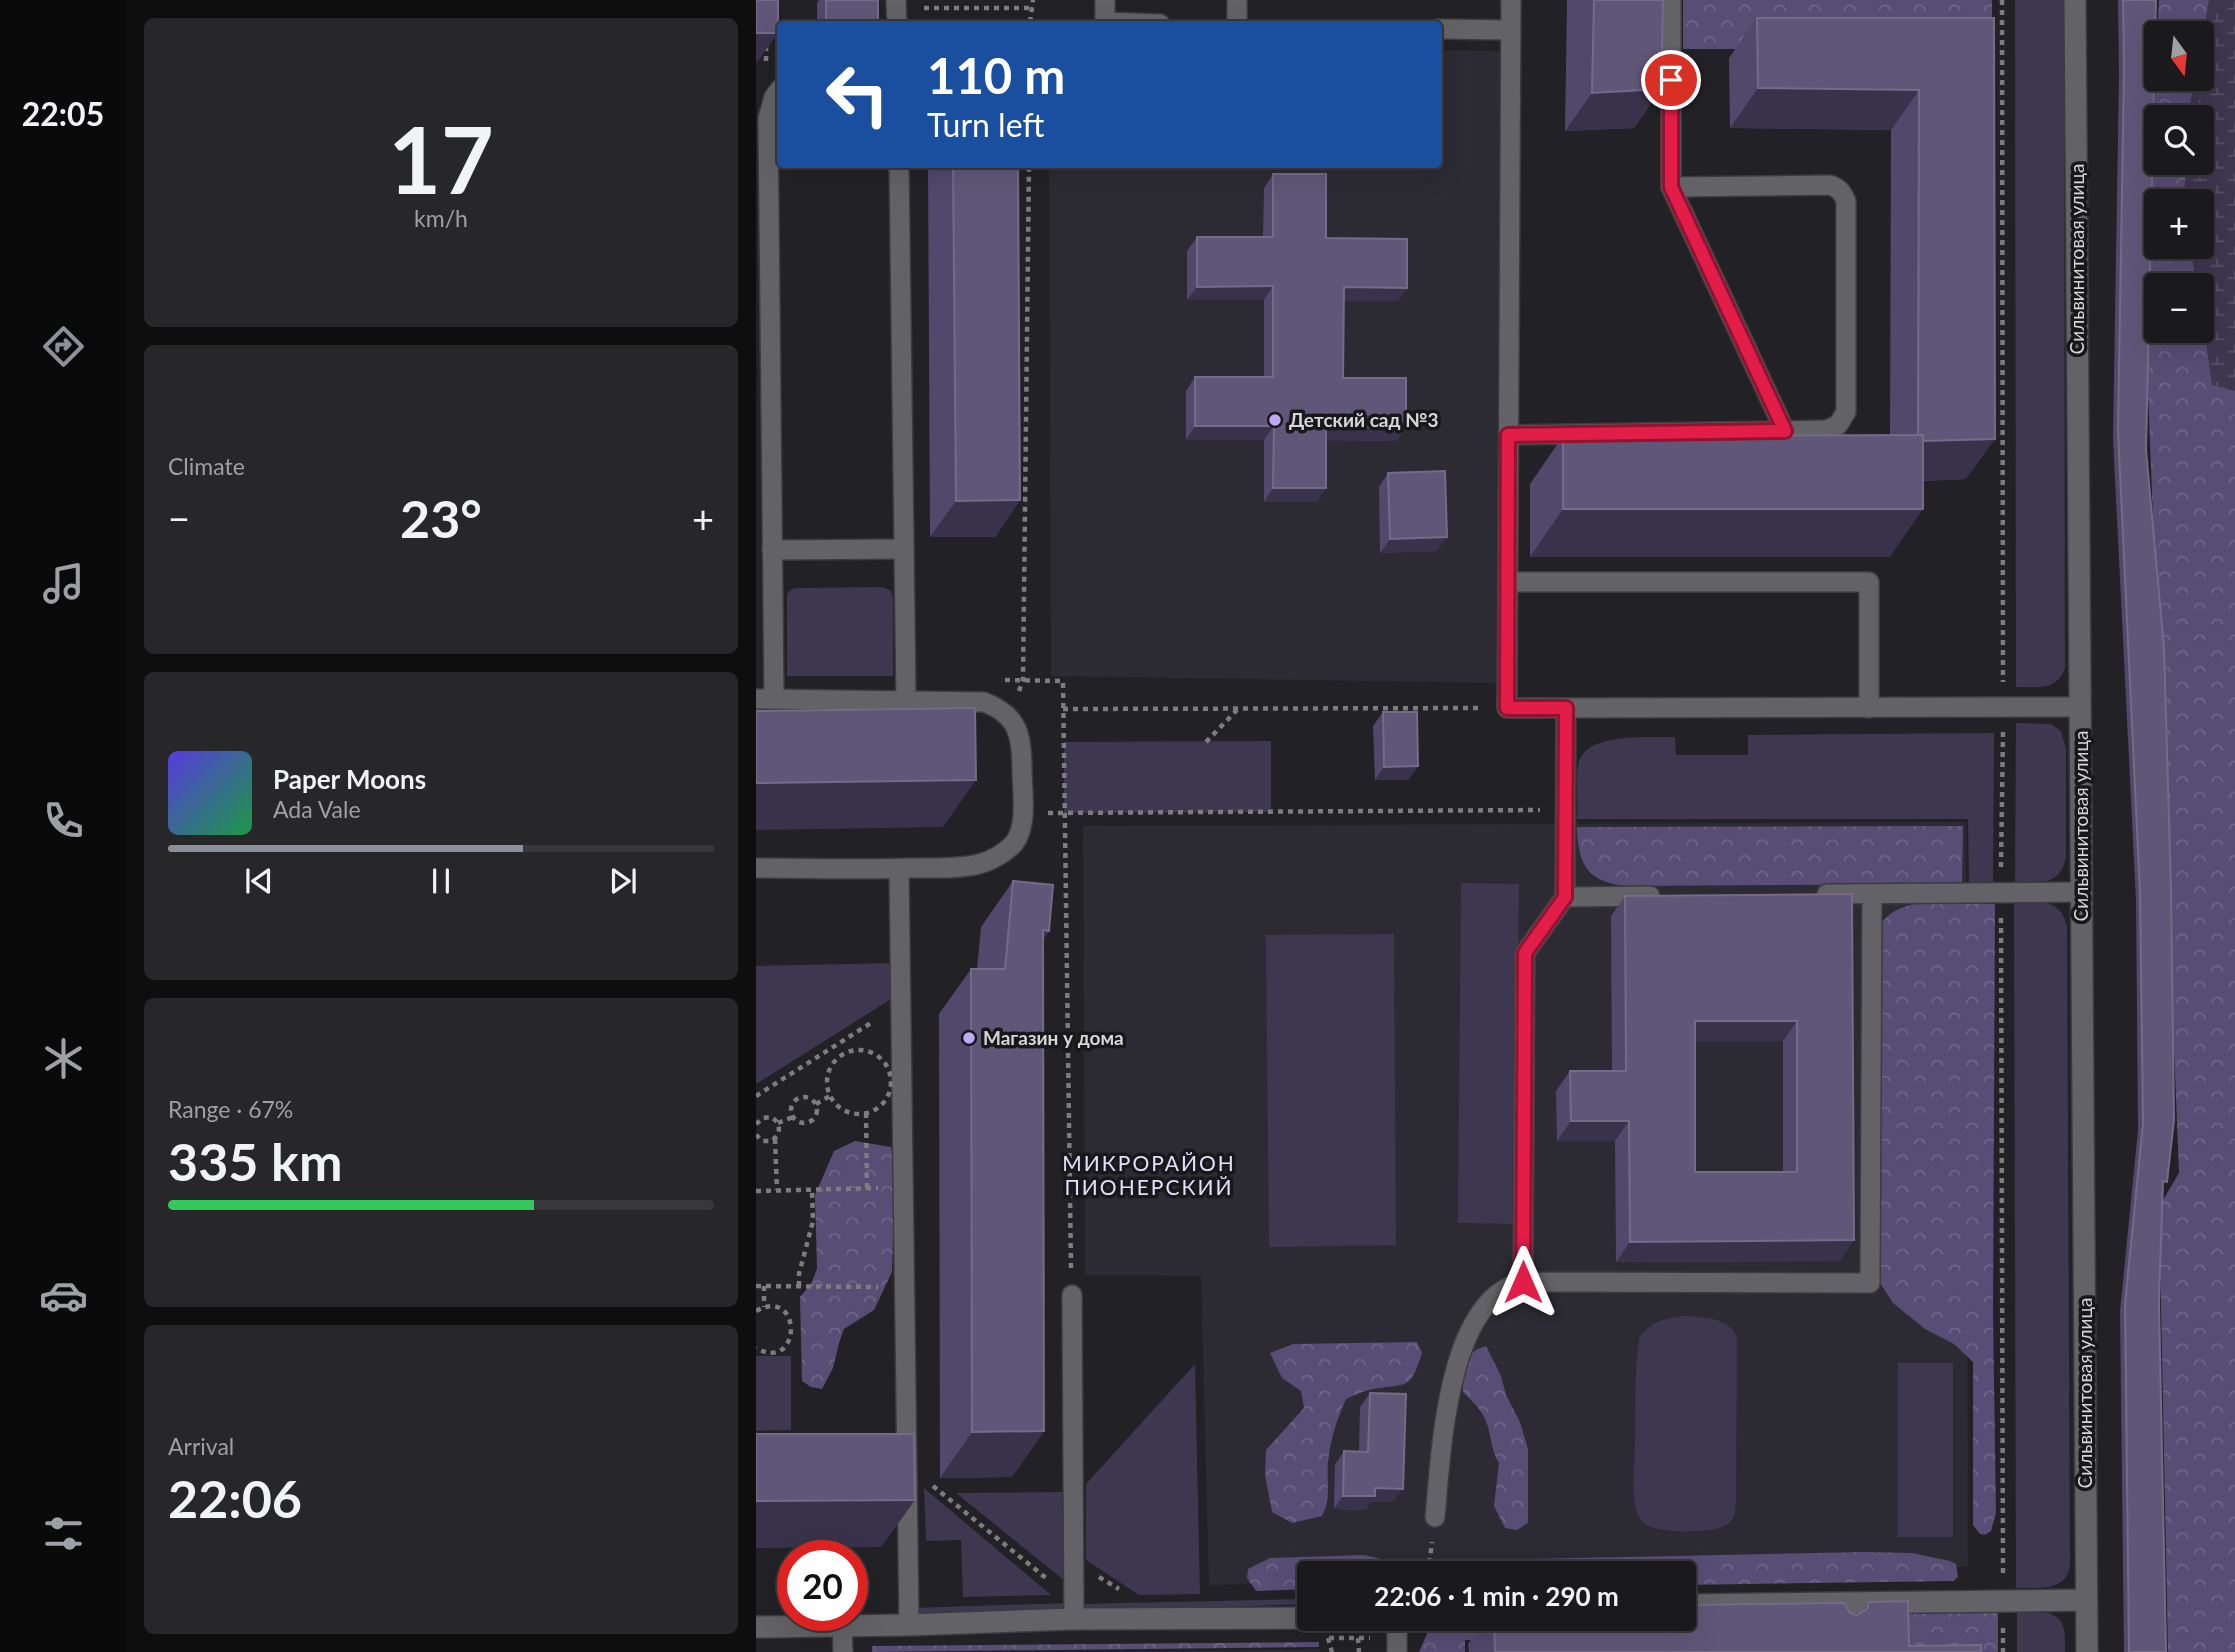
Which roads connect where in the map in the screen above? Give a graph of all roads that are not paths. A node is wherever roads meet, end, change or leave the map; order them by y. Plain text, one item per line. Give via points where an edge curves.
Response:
1 (1105, 0) edge
2 (1237, 0) edge
3 (1511, 0) edge
4 (1671, 0) edge
5 (2076, 0) edge
6 (1105, 21) edge
7 (1237, 21) edge
8 (1442, 29) edge
9 (1510, 30) junction
10 (777, 93) edge
11 (899, 168) edge
12 (1671, 187) junction
13 (1785, 431) junction
14 (1508, 435) junction
15 (904, 548) junction
16 (772, 550) junction
17 (1508, 582) junction
18 (765, 699) edge
19 (906, 699) junction
20 (2080, 707) junction
21 (1566, 708) junction
22 (1869, 708) junction
23 (756, 868) edge
24 (899, 869) junction
25 (2082, 892) junction
26 (1872, 894) junction
27 (1802, 895) edge
28 (1663, 896) edge
29 (1565, 897) junction
30 (1523, 1282) junction
31 (1072, 1295) road end
32 (1435, 1517) dead end
33 (2086, 1600) junction
34 (1831, 1603) junction
35 (1696, 1605) edge
36 (1074, 1610) junction
37 (1297, 1618) edge
38 (909, 1625) junction
39 (868, 1626) edge
40 (756, 1627) edge
41 (777, 1627) edge
42 (1831, 1627) edge
43 (842, 1631) edge
44 (1396, 1631) edge
45 (843, 1652) edge
46 (1397, 1652) edge
47 (2087, 1652) edge

1 - 6 lane
2 - 7 lane
3 - 9 lane
4 - 12 lane
5 - 20 street, Сильвинитовая улица
8 - 9 lane
9 - 14 lane
10 - 16 lane via 768,118
11 - 15 lane
12 - 13 lane
12 - 13 lane via 1830,186 1843,194 1846,412 1838,425 1826,429
13 - 14 lane
14 - 17 lane
15 - 16 lane
15 - 19 lane
16 - 18 lane
17 - 21 lane via 1507,708
17 - 22 lane via 1869,582
18 - 19 lane
19 - 24 lane via 984,702 1010,716 1022,750 1022,824 1015,842 981,864
20 - 22 lane
20 - 25 street, Сильвинитовая улица
21 - 22 lane
21 - 29 lane
23 - 24 lane
24 - 38 lane
25 - 26 lane
25 - 33 street, Сильвинитовая улица
26 - 27 lane
26 - 30 lane via 1870,1283
28 - 29 lane
29 - 30 lane via 1525,953
30 - 32 lane via 1503,1289 1485,1308 1457,1365 1445,1412
31 - 36 lane
33 - 34 street
33 - 47 street, Сильвинитовая улица
34 - 35 street
34 - 42 lane
36 - 37 street
36 - 38 street
38 - 39 street
40 - 41 street
43 - 45 lane
44 - 46 lane

